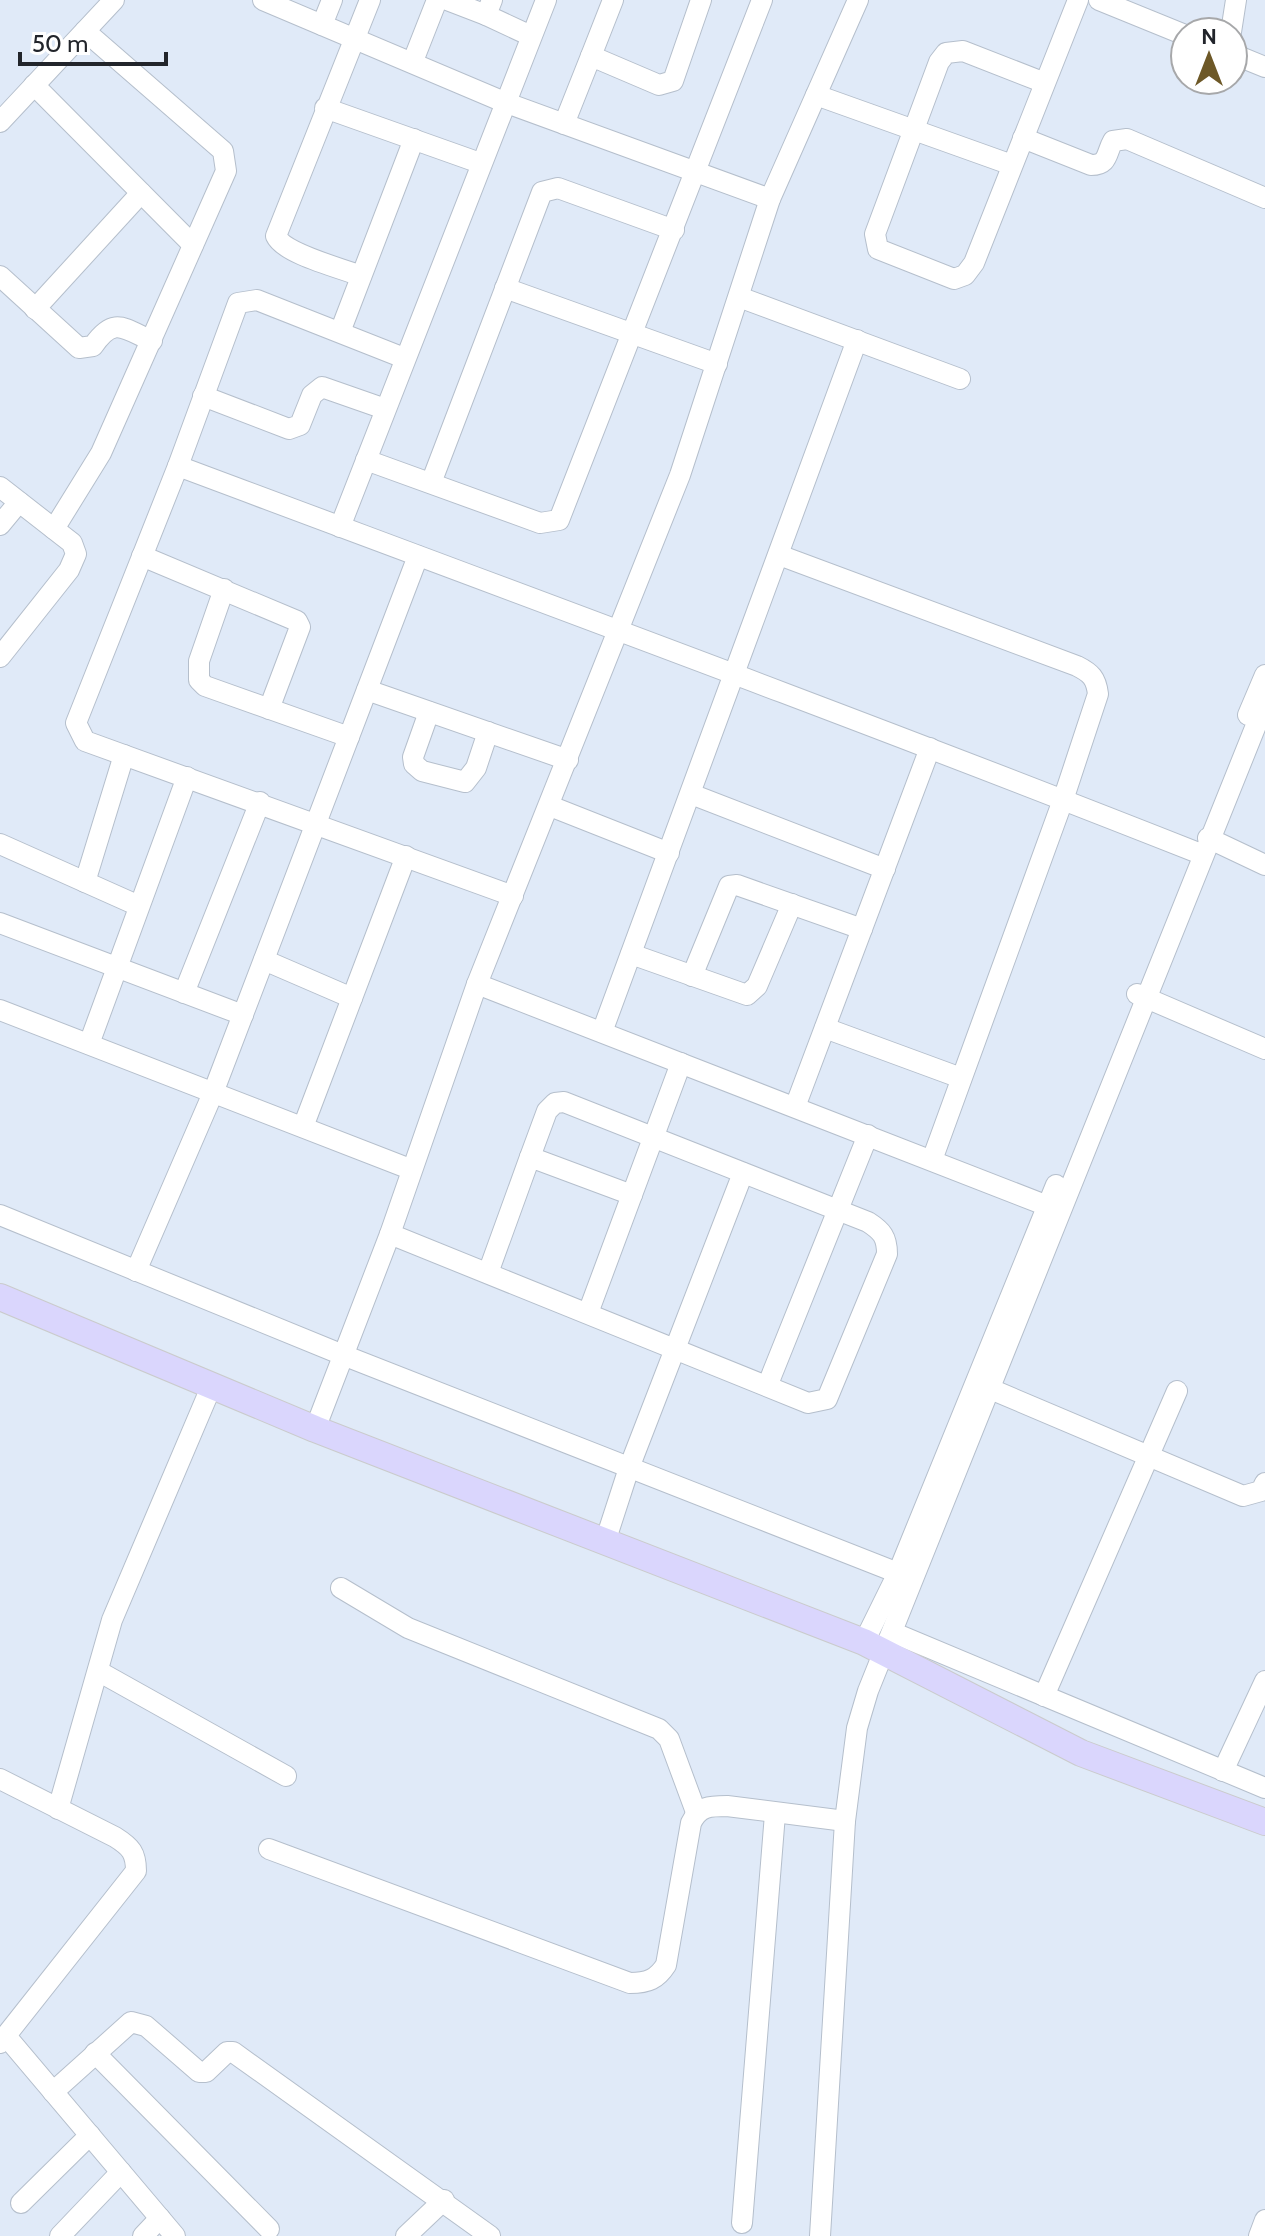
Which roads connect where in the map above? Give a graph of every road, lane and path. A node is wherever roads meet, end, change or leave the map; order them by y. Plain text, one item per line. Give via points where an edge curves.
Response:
1 (114, 0) edge
2 (263, 0) edge
3 (332, 0) edge
4 (370, 0) edge
5 (437, 0) edge
6 (447, 0) edge
7 (546, 0) edge
8 (613, 0) edge
9 (701, 0) edge
10 (762, 0) edge
11 (858, 0) edge
12 (1078, 0) edge
13 (1099, 0) edge
14 (489, 7) edge
15 (1147, 9) edge
16 (1169, 24) edge
17 (322, 25) junction
18 (85, 31) junction
19 (356, 36) junction
20 (531, 36) junction
21 (591, 56) junction
22 (413, 61) junction
23 (1045, 83) junction
24 (34, 85) junction
25 (816, 95) junction
26 (504, 102) junction
27 (325, 108) junction
28 (0, 122) edge
29 (564, 124) junction
30 (914, 130) junction
31 (1023, 138) junction
32 (414, 139) junction
33 (480, 163) junction
34 (1012, 165) junction
35 (696, 172) junction
36 (141, 193) junction
37 (1265, 198) edge
38 (770, 199) junction
39 (674, 230) junction
40 (193, 245) junction
41 (0, 276) edge
42 (361, 276) junction
43 (505, 288) junction
44 (739, 297) junction
45 (35, 309) junction
46 (340, 332) junction
47 (633, 334) junction
48 (857, 340) junction
49 (152, 341) junction
50 (404, 358) junction
51 (717, 364) junction
52 (960, 379) dead end
53 (203, 396) junction
54 (385, 409) junction
55 (366, 460) junction
56 (178, 466) junction
57 (431, 483) junction
58 (0, 487) edge
59 (19, 502) junction
60 (0, 525) edge
61 (340, 527) junction
62 (54, 529) junction
63 (779, 555) junction
64 (142, 556) junction
65 (418, 556) junction
66 (224, 589) junction
67 (615, 632) junction
68 (0, 657) edge
69 (736, 673) junction
70 (367, 690) junction
71 (1263, 691) edge
72 (269, 709) junction
73 (429, 712) junction
74 (488, 732) junction
75 (349, 737) junction
76 (930, 748) junction
77 (124, 755) junction
78 (568, 760) junction
79 (187, 777) junction
80 (691, 794) junction
81 (1063, 800) junction
82 (260, 802) junction
83 (550, 806) junction
84 (318, 823) junction
85 (0, 844) edge
86 (1200, 848) junction
87 (669, 853) junction
88 (406, 856) junction
89 (1265, 865) edge
90 (885, 869) junction
91 (85, 882) junction
92 (513, 896) junction
93 (792, 904) junction
94 (139, 906) junction
95 (0, 923) edge
96 (862, 929) junction
97 (631, 954) junction
98 (264, 960) junction
99 (117, 967) junction
100 (692, 976) junction
101 (477, 984) junction
102 (184, 993) junction
103 (1140, 995) junction
104 (352, 998) junction
105 (0, 1010) edge
106 (243, 1015) junction
107 (825, 1028) junction
108 (602, 1032) junction
109 (89, 1044) junction
110 (1265, 1049) edge
111 (681, 1063) junction
112 (961, 1078) junction
113 (213, 1093) junction
114 (795, 1107) junction
115 (303, 1127) junction
116 (868, 1135) junction
117 (654, 1137) junction
118 (530, 1157) junction
119 (932, 1160) junction
120 (410, 1169) junction
121 (743, 1173) junction
122 (632, 1195) junction
123 (1054, 1208) junction
124 (838, 1210) junction
125 (0, 1215) edge
126 (390, 1234) junction
127 (136, 1271) junction
128 (488, 1273) junction
129 (0, 1297) edge
130 (588, 1313) junction
131 (676, 1348) junction
132 (343, 1355) junction
133 (768, 1384) junction
134 (212, 1385) junction
135 (983, 1385) junction
136 (1177, 1391) dead end
137 (315, 1429) junction
138 (1150, 1455) junction
139 (629, 1468) junction
140 (1265, 1483) edge
141 (605, 1542) junction
142 (898, 1573) junction
143 (341, 1588) dead end
144 (880, 1643) junction
145 (98, 1671) junction
146 (1265, 1681) edge
147 (1044, 1696) junction
148 (1223, 1771) junction
149 (286, 1776) dead end
150 (0, 1779) edge
151 (1265, 1788) edge
152 (58, 1809) junction
153 (696, 1812) junction
154 (775, 1814) junction
155 (845, 1821) junction
156 (1265, 1822) edge
157 (269, 1849) dead end
158 (3, 2039) edge
159 (95, 2053) junction
160 (53, 2092) junction
161 (90, 2135) junction
162 (121, 2172) junction
163 (444, 2200) junction
164 (21, 2203) dead end
165 (160, 2218) junction
166 (1265, 2220) edge
167 (742, 2223) dead end
168 (269, 2229) dead end
169 (60, 2236) edge
170 (143, 2236) edge
171 (175, 2236) edge
172 (406, 2236) edge
173 (490, 2236) edge
174 (820, 2236) edge
175 (1259, 2236) edge

1 - 18 street
2 - 17 street
3 - 17 street
4 - 19 street
5 - 22 street
6 - 14 street
7 - 20 street
8 - 21 street
9 - 21 street via 667,85
10 - 35 street
11 - 25 street
12 - 23 street
13 - 15 street
14 - 20 street
15 - 16 street
17 - 19 street
18 - 24 street
18 - 40 street via 223,151 226,171
19 - 22 street
19 - 27 street
20 - 26 street
21 - 29 street
22 - 26 street
23 - 30 street via 953,51 939,62
23 - 31 street
24 - 28 street
24 - 36 street
25 - 30 street
25 - 38 street
26 - 29 street
26 - 33 street
27 - 32 street
27 - 42 street via 276,236 290,250
29 - 35 street
30 - 34 street
30 - 34 street via 875,234 885,255 954,279 965,275
31 - 34 street
31 - 37 street via 1091,165 1103,163 1113,141 1127,139
32 - 33 street
32 - 42 street
33 - 50 street
35 - 38 street
35 - 39 street
36 - 40 street
36 - 45 street
38 - 44 street
39 - 43 street via 549,188 538,200
39 - 47 street
40 - 49 street
41 - 45 street
42 - 46 street
43 - 47 street
43 - 57 street
44 - 48 street
44 - 51 street
45 - 49 street via 79,348 93,346 115,326
46 - 50 street
46 - 53 street via 257,300 238,303
47 - 51 street
47 - 57 street via 559,520 540,523
48 - 52 street
48 - 63 street
49 - 62 street via 101,453
50 - 54 street
51 - 67 street via 680,475
53 - 54 street via 289,429 300,425 312,395 322,387
53 - 56 street
54 - 55 street
55 - 57 street
55 - 61 street
56 - 61 street
56 - 64 street
58 - 59 street
59 - 60 street
59 - 62 street
61 - 65 street
62 - 68 street via 72,543 76,554
63 - 69 street
63 - 81 street via 1090,673 1098,694
64 - 66 street
64 - 77 street via 76,723 85,741
65 - 67 street
65 - 70 street
66 - 72 street via 199,661 199,680
66 - 72 street via 290,616 300,627
67 - 69 street
67 - 78 street
69 - 76 street
69 - 80 street
70 - 73 street
70 - 75 street
71 - 86 street
72 - 75 street
73 - 74 street
73 - 74 street via 413,757 422,771 465,782 476,768
74 - 78 street
75 - 84 street
76 - 81 street
76 - 90 street
77 - 79 street
77 - 91 street
78 - 83 street
79 - 82 street
79 - 94 street
80 - 87 street
80 - 90 street
81 - 86 street
81 - 112 street
82 - 84 street
82 - 102 street
83 - 87 street
83 - 92 street
84 - 88 street
84 - 98 street
85 - 91 street
86 - 89 street
86 - 103 street
87 - 97 street
88 - 92 street
88 - 104 street
90 - 96 street
91 - 94 street
92 - 101 street
93 - 96 street
93 - 100 street via 753,992 739,995
93 - 100 street via 729,886
94 - 99 street
95 - 99 street
96 - 107 street
97 - 100 street
97 - 108 street
98 - 104 street
98 - 106 street
99 - 102 street
99 - 109 street
101 - 108 street
101 - 120 street
102 - 106 street
103 - 110 street
103 - 123 street
104 - 115 street
105 - 109 street
106 - 113 street
107 - 112 street
107 - 114 street
108 - 111 street
109 - 113 street
111 - 114 street
111 - 117 street
112 - 119 street
113 - 115 street
113 - 127 street
114 - 116 street
115 - 120 street
116 - 119 street
116 - 124 street
117 - 118 street via 555,1103
117 - 121 street
117 - 122 street
118 - 122 street
118 - 128 street
119 - 123 street
120 - 126 street
121 - 124 street
121 - 131 street
122 - 130 street
123 - 135 street
124 - 133 street
124 - 133 street via 882,1231 887,1254 833,1390 827,1399 808,1403
125 - 127 street
126 - 128 street
126 - 132 street
127 - 132 street
128 - 130 street
129 - 134 main road
130 - 131 street
131 - 133 street
131 - 139 street
132 - 137 street
132 - 139 street
134 - 137 main road
134 - 145 street via 137,1554
135 - 138 street
135 - 142 street
135 - 144 street
136 - 138 street
137 - 141 main road
138 - 140 street via 1243,1496 1261,1491
138 - 147 street
139 - 141 street
139 - 142 street
141 - 144 main road
142 - 144 street
143 - 153 street via 408,1628 659,1729 669,1739
144 - 147 street
144 - 155 street via 857,1728
144 - 156 main road via 1081,1753
145 - 149 street
145 - 152 street
146 - 148 street
147 - 148 street
148 - 151 street
150 - 152 street
152 - 158 street via 130,1846 136,1871
153 - 154 street via 727,1806
153 - 157 street via 666,1965 645,1983 630,1983
154 - 155 street
154 - 167 street
155 - 174 street
158 - 160 street
159 - 160 street
159 - 163 street via 123,2027 139,2022 199,2072 233,2052
159 - 168 street
160 - 161 street
161 - 162 street
161 - 164 street
162 - 165 street
162 - 169 street
163 - 172 street
163 - 173 street
165 - 170 street
165 - 171 street
166 - 175 street

